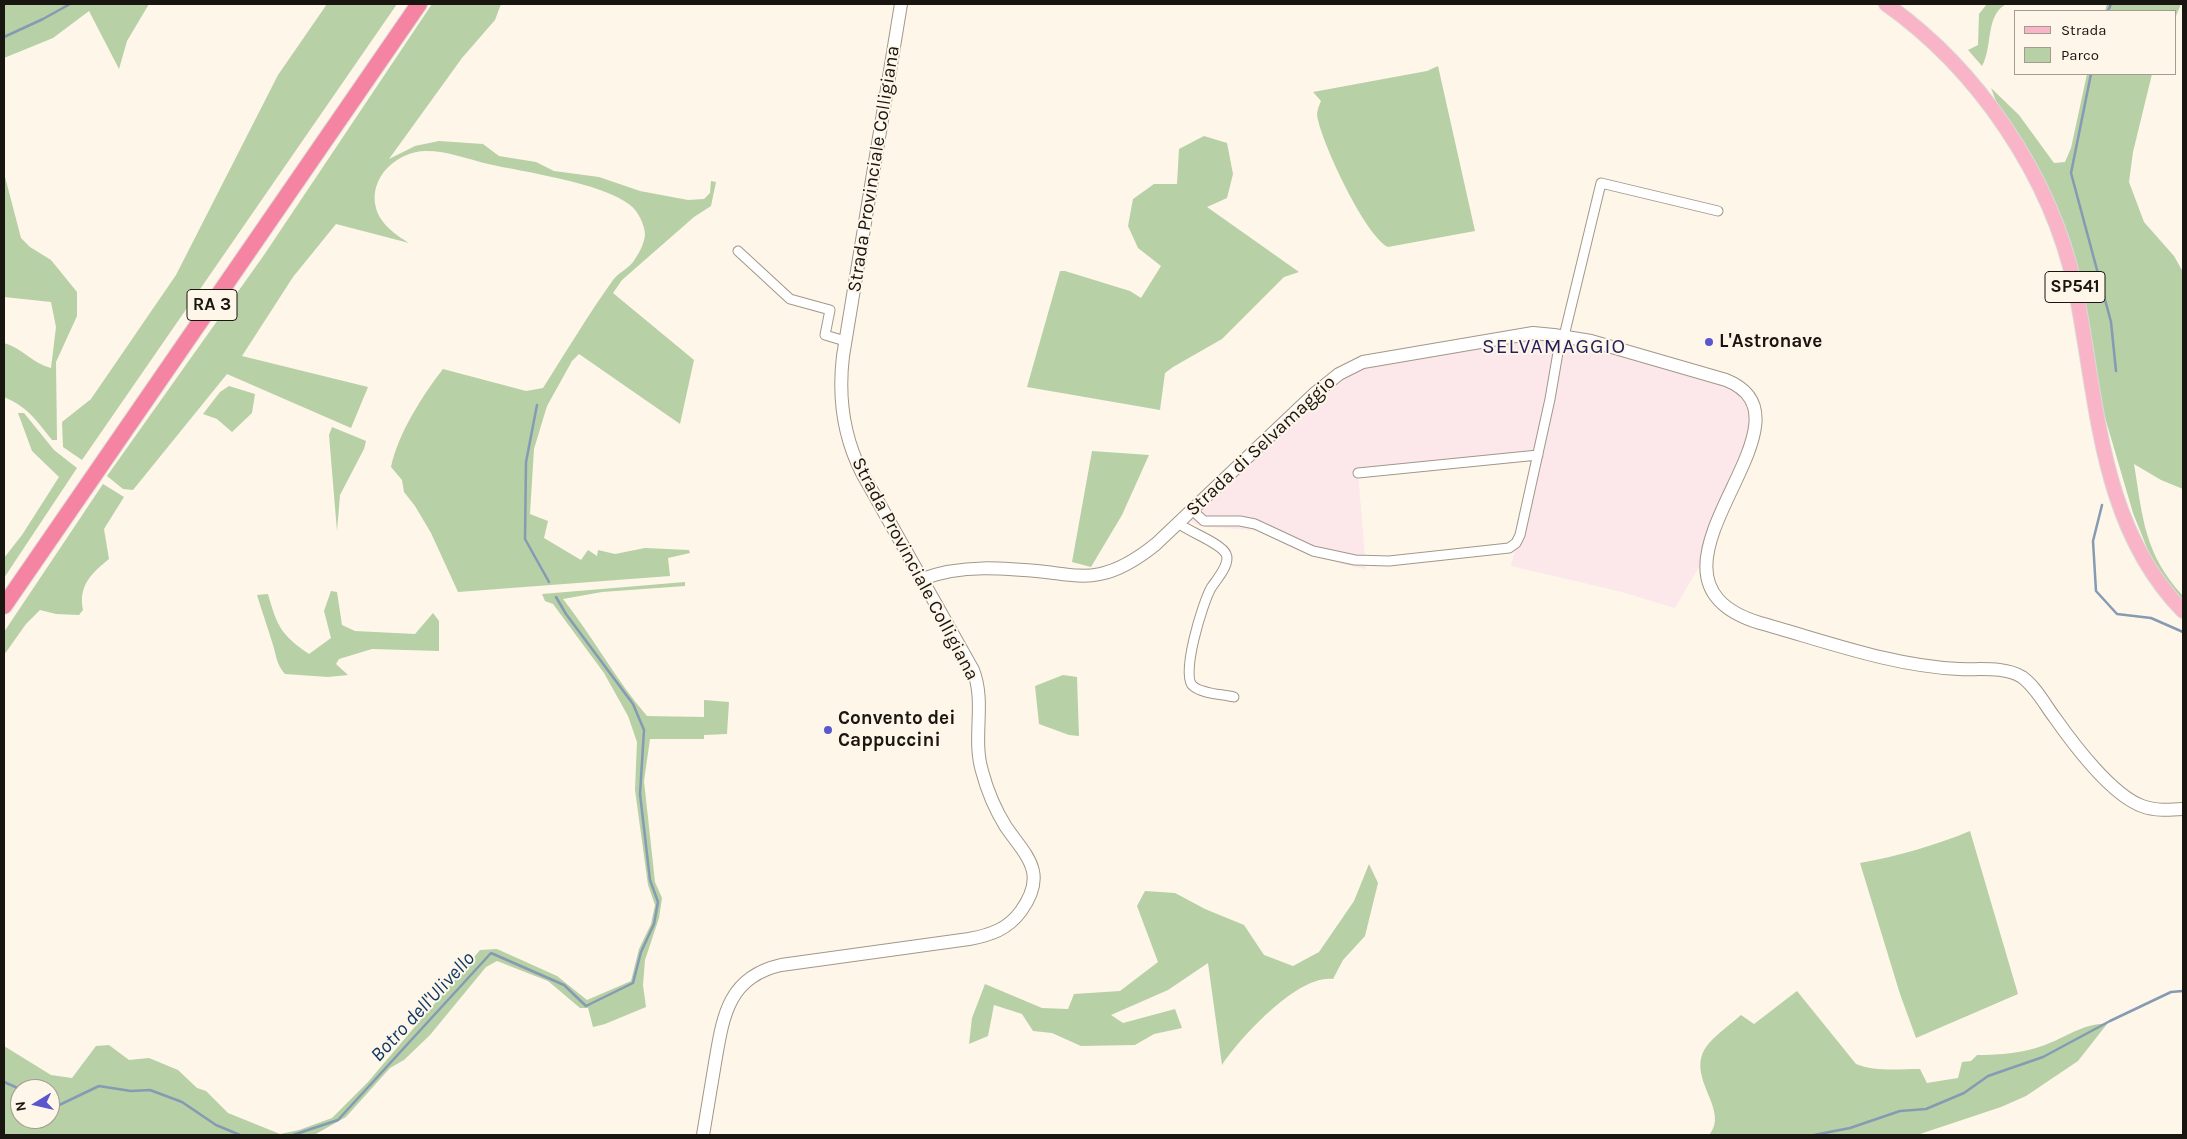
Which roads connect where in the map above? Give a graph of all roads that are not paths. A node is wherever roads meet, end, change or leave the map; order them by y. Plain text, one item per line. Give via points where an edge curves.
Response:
1 (407, 4) edge
2 (419, 4) edge
3 (901, 4) edge
4 (1886, 4) edge
5 (1718, 211) dead end
6 (738, 251) dead end
7 (1562, 336) junction
8 (846, 341) junction
9 (1538, 455) junction
10 (1358, 473) dead end
11 (1192, 510) junction
12 (1178, 523) junction
13 (922, 579) junction
14 (4, 588) edge
15 (4, 606) edge
16 (2183, 611) edge
17 (1234, 697) dead end
18 (2183, 809) edge
19 (703, 1135) edge

1 - 14 highway, RA 3
2 - 15 highway, RA 3
3 - 8 street, Strada Provinciale Colligiana
4 - 16 main road, SP541 via 1933,42 1981,93 2008,132 2042,194 2069,262 2098,431 2118,498 2143,560
5 - 7 street via 1600,183
6 - 8 street via 790,299 830,310 825,335
7 - 9 street
7 - 11 street, Strada di Selvamaggio via 1533,333 1509,336 1353,366 1321,387
7 - 18 street, Strada di Selvamaggio via 1726,380 1740,387 1750,398 1756,417 1754,436 1706,555 1710,586 1730,610 1743,618 1906,662 2016,674 2035,690 2082,754 2124,795 2148,808
8 - 13 street, Strada Provinciale Colligiana via 841,391 850,446
9 - 10 street
9 - 11 street via 1520,535 1514,545 1504,550 1389,561 1355,560 1313,550 1255,524 1204,521
11 - 12 street, Strada di Selvamaggio
12 - 13 street, Strada di Selvamaggio via 1141,556 1099,574 989,568
12 - 17 street via 1214,544 1227,556 1209,591 1189,662 1188,678 1197,688
13 - 19 street, Strada Provinciale Colligiana via 977,682 980,698 978,752 982,773 1002,821 1030,860 1034,880 1030,896 1009,924 984,936 781,965 753,976 737,990 726,1013

